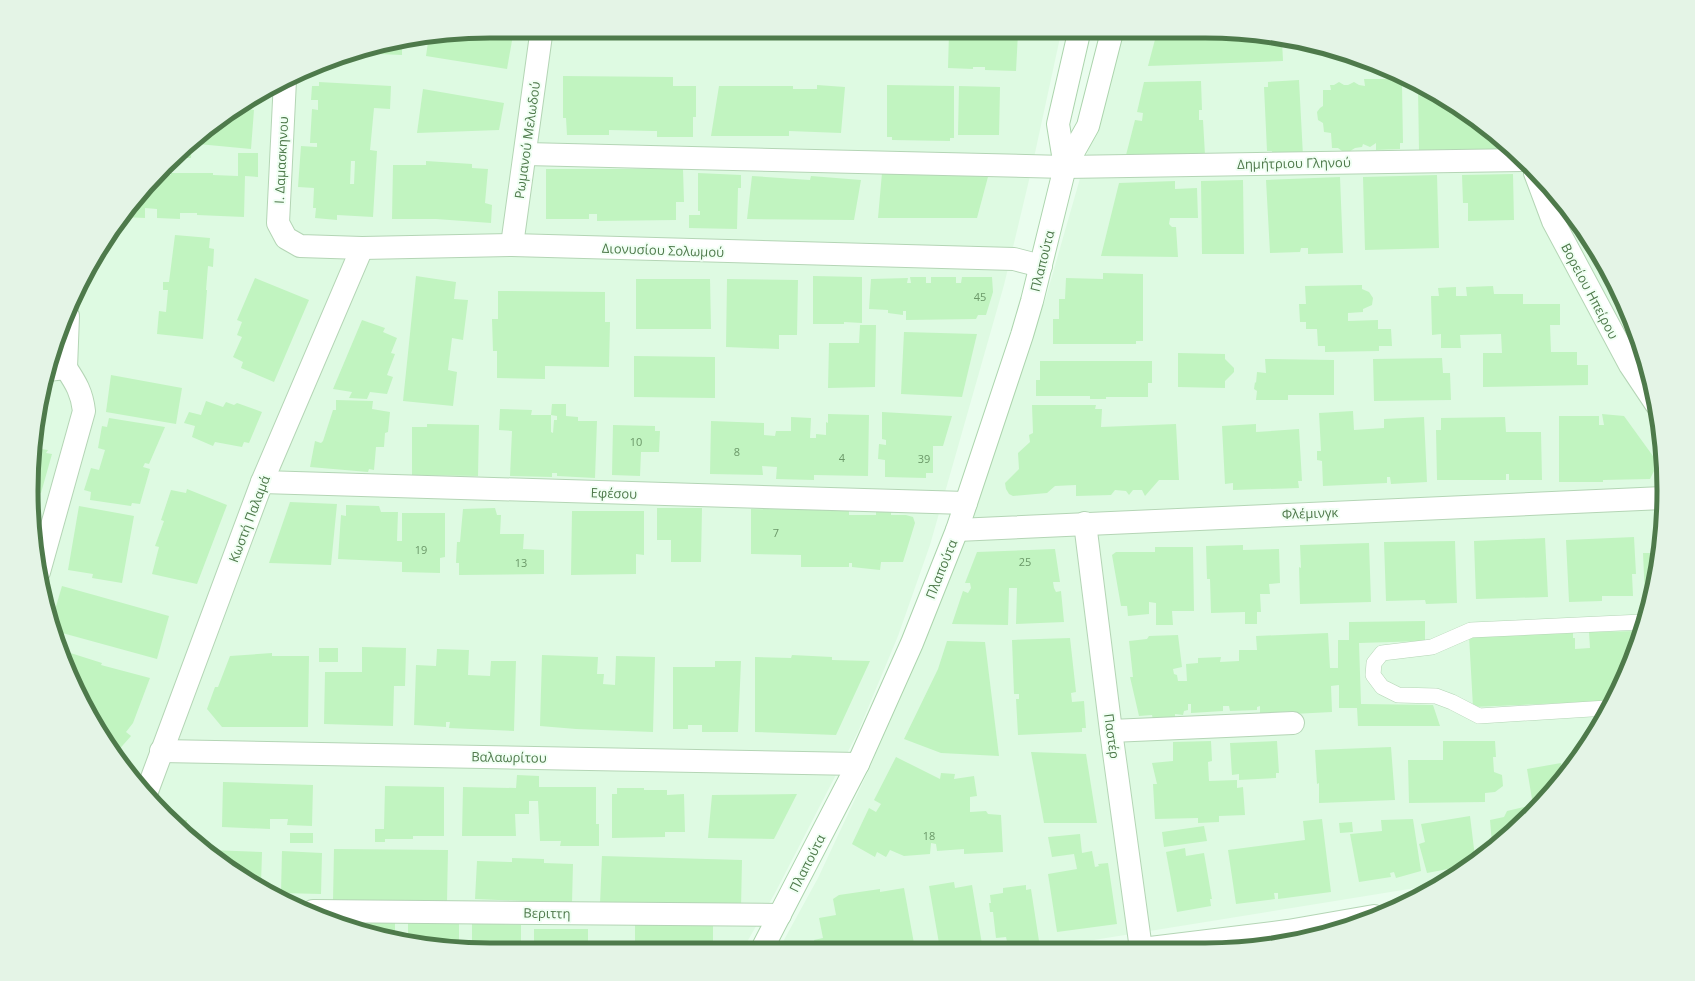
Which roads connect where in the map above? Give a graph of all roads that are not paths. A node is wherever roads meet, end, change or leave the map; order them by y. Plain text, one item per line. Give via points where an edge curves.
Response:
1 (541, 38) edge
2 (1078, 38) edge
3 (1110, 38) edge
4 (285, 88) edge
5 (526, 154) junction
6 (1513, 160) edge
7 (1065, 167) junction
8 (1540, 187) edge
9 (286, 238) joint
10 (512, 246) junction
11 (362, 248) junction
12 (1040, 266) junction
13 (62, 345) edge
14 (1636, 360) edge
15 (57, 369) edge
16 (1642, 373) edge
17 (262, 482) junction
18 (1657, 498) edge
19 (966, 503) junction
20 (1085, 523) junction
21 (957, 530) junction
22 (43, 557) edge
23 (1637, 622) edge
24 (1601, 708) edge
25 (1293, 723) dead end
26 (1111, 732) junction
27 (161, 751) junction
28 (858, 764) junction
29 (148, 787) edge
30 (323, 911) edge
31 (780, 915) junction
32 (1327, 926) edge
33 (1291, 934) edge
34 (1286, 935) edge
35 (765, 943) edge
36 (1141, 943) edge
37 (1205, 943) edge

1 - 5 street, Ρωμανού Μελωδού
2 - 7 street, Πλαπούτα via 1058,124
3 - 7 street, Πλαπούτα via 1088,126
4 - 9 street, Ι. Δαμασκηνου via 278,223
5 - 7 street, Δημήτριου Γληνού
5 - 10 street, Ρωμανού Μελωδού
6 - 7 street, Δημήτριου Γληνού
7 - 12 street, Πλαπούτα
8 - 14 street, Βορείου Ηπείρου via 1553,221
9 - 11 street, Διονυσίου Σολωμού via 300,246
10 - 11 street, Διονυσίου Σολωμού
10 - 12 street, Διονυσίου Σολωμού via 1014,259
11 - 17 street, Κωστή Παλαμά
12 - 19 street, Πλαπούτα via 1022,335
13 - 15 street
14 - 16 street, Βορείου Ηπείρου
15 - 22 street via 78,386 84,410
17 - 19 street, Εφέσου
17 - 27 street, Κωστή Παλαμά
18 - 20 street, Φλέμινγκ
19 - 21 street, Πλαπούτα
20 - 21 street, Φλέμινγκ
20 - 26 street, Παστέρ
21 - 28 street, Πλαπούτα via 912,643
23 - 24 lane via 1471,630 1432,647 1382,654 1374,663 1373,675 1382,688 1398,695 1436,696 1458,704 1479,716
25 - 26 street
26 - 36 street, Παστέρ
27 - 28 street, Βαλαωρίτου
27 - 29 street, Κωστή Παλαμά
28 - 31 street, Πλαπούτα
30 - 31 street, Βεριττη
31 - 35 street, Πλαπούτα
32 - 33 street
34 - 37 street

